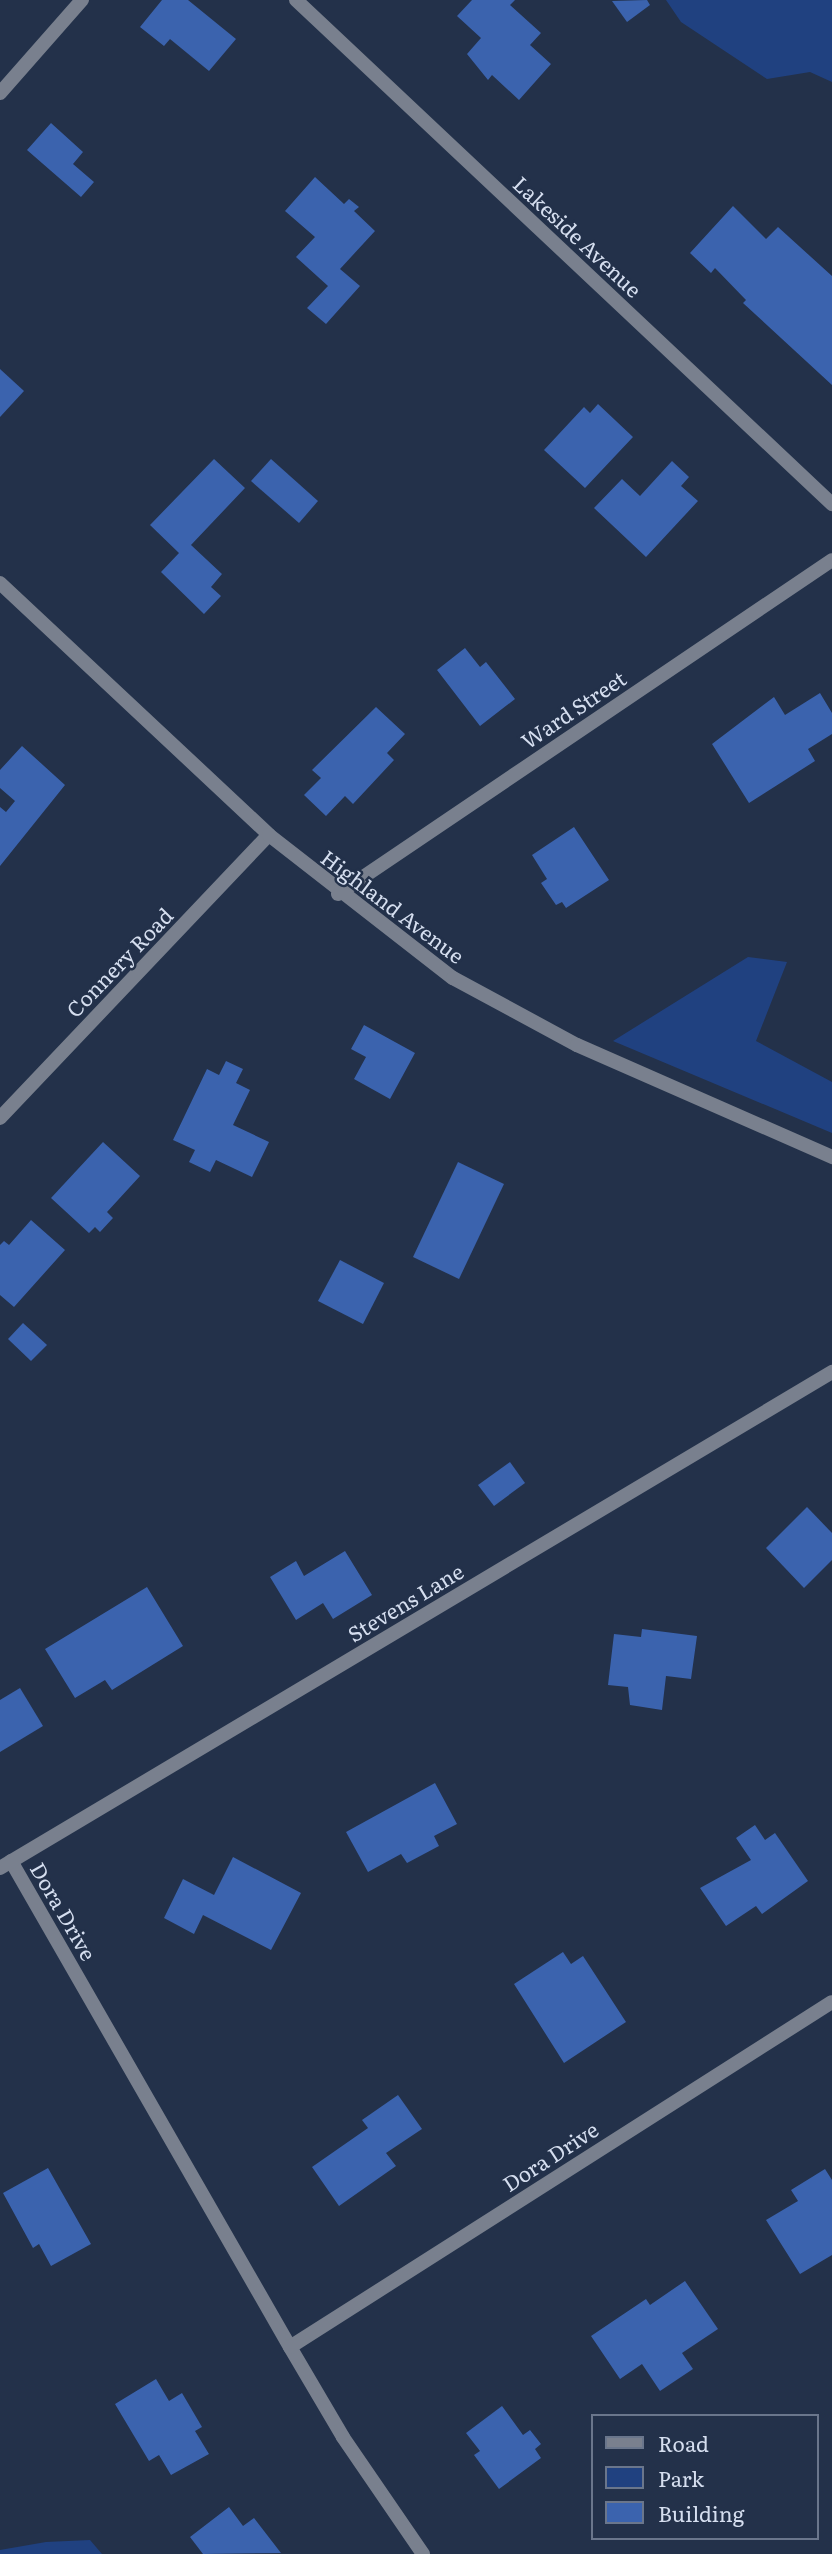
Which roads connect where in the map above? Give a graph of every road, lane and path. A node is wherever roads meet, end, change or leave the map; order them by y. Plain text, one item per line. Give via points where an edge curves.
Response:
1 (82, 0) edge
2 (296, 0) edge
3 (0, 93) edge
4 (832, 503) edge
5 (832, 560) edge
6 (0, 583) edge
7 (269, 835) junction
8 (338, 894) junction
9 (0, 1118) edge
10 (832, 1157) edge
11 (832, 1372) edge
12 (6, 1864) edge
13 (832, 2001) edge
14 (290, 2347) junction
15 (423, 2554) edge

1 - 3 street
2 - 4 street, Lakeside Avenue
5 - 8 street, Ward Street
6 - 7 street, Highland Avenue
7 - 8 street, Highland Avenue
7 - 9 street, Connery Road
8 - 10 street, Highland Avenue via 453,978 513,1014
11 - 12 street, Stevens Lane
12 - 14 street, Dora Drive
13 - 14 street, Dora Drive
14 - 15 street, Dora Drive via 343,2437

